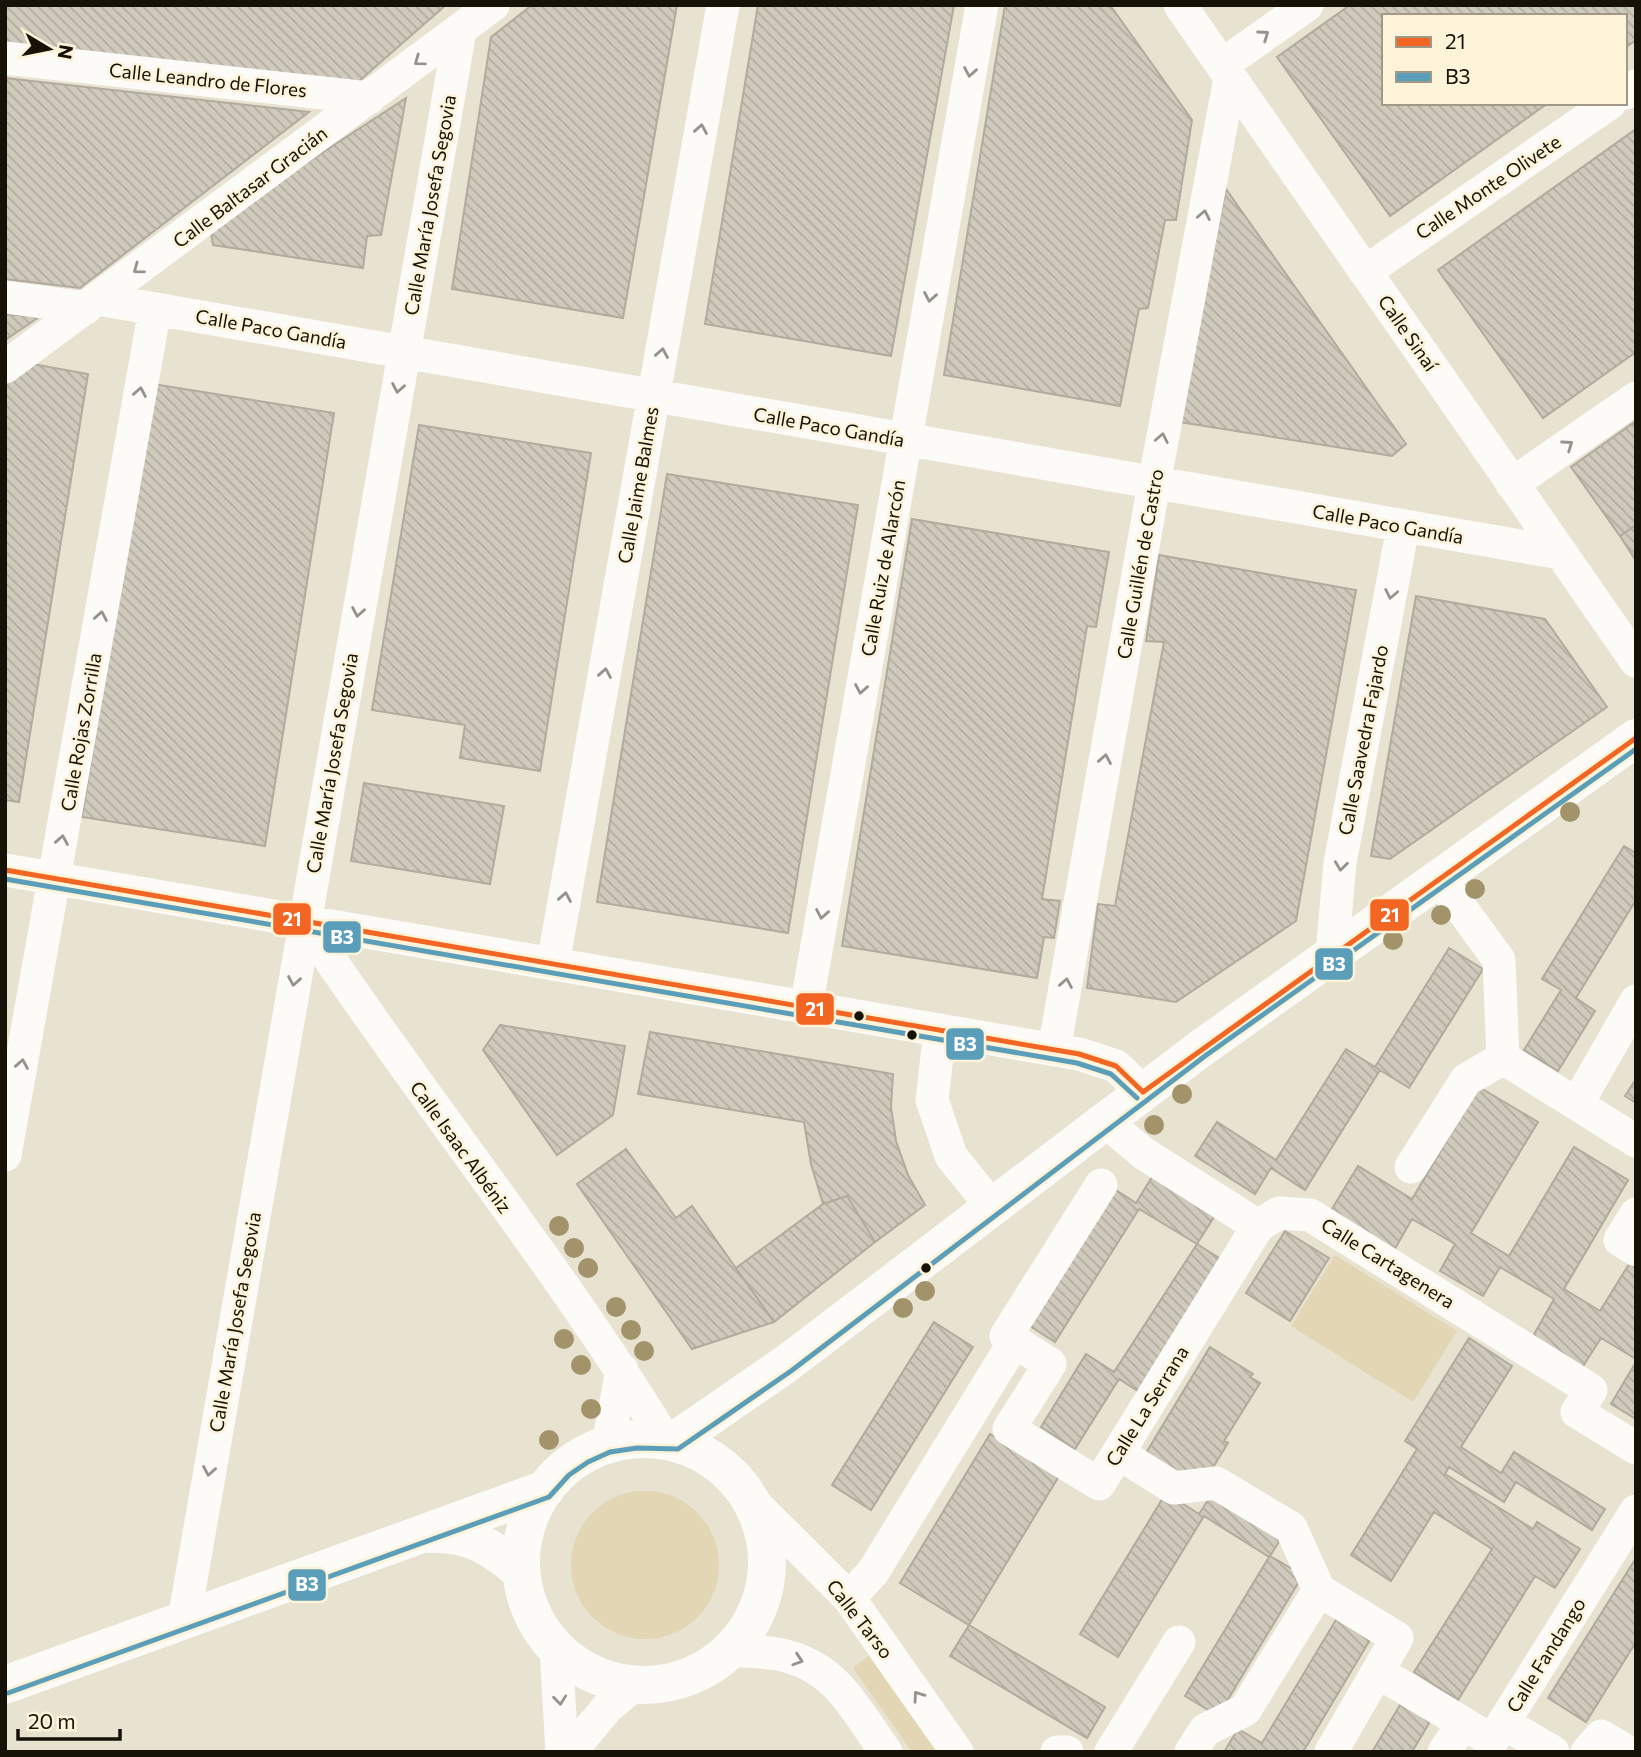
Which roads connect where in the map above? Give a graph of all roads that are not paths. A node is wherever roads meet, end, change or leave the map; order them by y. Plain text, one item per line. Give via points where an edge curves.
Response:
1 (723, 5) edge
2 (982, 5) edge
3 (1180, 5) edge
4 (1307, 5) edge
5 (477, 15) edge
6 (5, 58) edge
7 (1226, 72) junction
8 (369, 98) junction
9 (1607, 105) edge
10 (1365, 272) junction
11 (5, 298) edge
12 (92, 303) junction
13 (155, 309) junction
14 (404, 352) junction
15 (5, 367) edge
16 (654, 396) junction
17 (1636, 397) edge
18 (905, 440) junction
19 (1154, 484) junction
20 (1512, 484) junction
21 (1403, 527) junction
22 (1560, 553) junction
23 (1636, 661) edge
24 (1636, 738) edge
25 (5, 870) edge
26 (1439, 878) junction
27 (55, 879) junction
28 (304, 921) junction
29 (1332, 954) junction
30 (553, 964) junction
31 (1636, 1001) edge
32 (806, 1008) junction
33 (940, 1030) junction
34 (1054, 1050) junction
35 (1503, 1058) junction
36 (1143, 1092) junction
37 (1577, 1104) junction
38 (1105, 1121) junction
39 (1636, 1141) edge
40 (5, 1155) edge
41 (1411, 1167) dead end
42 (1101, 1185) dead end
43 (992, 1207) junction
44 (1636, 1214) edge
45 (1258, 1226) junction
46 (1636, 1250) edge
47 (1005, 1357) dead end
48 (786, 1364) junction
49 (622, 1370) junction
50 (669, 1441) junction
51 (608, 1444) junction
52 (1636, 1448) edge
53 (1118, 1453) junction
54 (739, 1485) junction
55 (546, 1489) junction
56 (1636, 1511) edge
57 (414, 1535) junction
58 (521, 1572) junction
59 (1319, 1591) junction
60 (849, 1598) junction
61 (184, 1620) junction
62 (1179, 1642) dead end
63 (556, 1649) junction
64 (731, 1650) junction
65 (1378, 1672) junction
66 (5, 1685) edge
67 (634, 1685) junction
68 (1462, 1723) junction
69 (1504, 1723) junction
70 (562, 1752) edge
71 (570, 1752) edge
72 (887, 1752) edge
73 (957, 1752) edge
74 (1057, 1752) edge
75 (1067, 1752) edge
76 (1111, 1752) edge
77 (1191, 1752) edge
78 (1331, 1752) edge
79 (1444, 1752) edge
80 (1553, 1752) edge
81 (1587, 1752) edge
82 (1628, 1752) edge

16 -> 1 street, Calle Jaime Balmes
2 -> 18 street, Calle Ruiz de Alarcón
3 - 7 street, Calle Sinaí
7 -> 4 street
5 -> 8 street, Calle Baltasar Gracián
5 - 14 street, Calle María Josefa Segovia
6 - 8 street, Calle Leandro de Flores
7 - 10 street, Calle Sinaí
19 -> 7 street, Calle Guillén de Castro
8 -> 12 street, Calle Baltasar Gracián
9 - 10 street, Calle Monte Olivete
10 - 20 street, Calle Sinaí
11 - 12 street, Calle Paco Gandía
12 - 13 street, Calle Paco Gandía
12 - 15 street, Calle Baltasar Gracián
13 - 14 street, Calle Paco Gandía
27 -> 13 street, Calle Rojas Zorrilla
14 - 16 street, Calle Paco Gandía
14 -> 28 street, Calle María Josefa Segovia
16 - 18 street, Calle Paco Gandía
30 -> 16 street, Calle Jaime Balmes
20 -> 17 street
18 - 19 street, Calle Paco Gandía
18 -> 32 street, Calle Ruiz de Alarcón
19 - 21 street, Calle Paco Gandía
34 -> 19 street, Calle Guillén de Castro
20 - 22 street, Calle Sinaí
21 - 22 street, Calle Paco Gandía
21 -> 29 street, Calle Saavedra Fajardo via 1340,863
22 - 23 street, Calle Sinaí
24 - 26 main road
25 - 27 street
26 - 29 main road
26 - 35 street via 1499,960
27 - 28 street
40 -> 27 street, Calle Rojas Zorrilla
28 - 30 street
28 - 49 street, Calle Isaac Albéniz
28 -> 61 street, Calle María Josefa Segovia
29 - 36 main road
30 - 32 street
31 - 37 street
32 - 33 street
33 - 34 street
33 - 43 street via 932,1100 951,1156
34 - 36 street via 1116,1066
35 - 37 street
35 - 41 street via 1466,1080
36 - 38 main road
37 - 39 street
38 - 43 main road
38 - 45 street via 1143,1153
42 - 53 street, Calle La Serrana via 1006,1336 1050,1364 1009,1429 1099,1484
43 - 48 main road
44 - 46 street via 1620,1240
45 - 52 street, Calle Cartagenera via 1279,1213 1310,1215 1591,1390 1577,1412
45 - 53 street, Calle La Serrana
47 - 60 street via 873,1572
48 - 50 main road
48 - 54 main road via 754,1397 729,1434 724,1452
49 - 50 street, Calle Isaac Albéniz
49 - 51 street
50 - 51 main road via 637,1439
50 - 54 main road via 704,1454
51 - 55 main road via 563,1469
53 - 59 street via 1174,1488 1216,1483 1291,1528
54 - 60 street, Calle Tarso
54 - 64 main road via 761,1524 767,1558 764,1591 751,1623
55 - 57 main road
55 - 58 main road via 531,1514
56 - 69 street, Calle Fandango
57 - 58 main road via 464,1536 483,1542
57 - 61 main road
58 - 63 main road via 532,1614
59 - 65 street via 1397,1637
59 - 77 street via 1245,1710 1205,1730
73 -> 60 street, Calle Tarso
61 - 66 main road
62 - 76 street
63 - 67 main road via 592,1674
63 -> 70 street
64 - 67 main road via 669,1683
64 -> 72 street via 783,1655 830,1674
65 - 68 street
65 - 78 street
67 - 71 street via 607,1707
68 - 69 street, Calle Fandango via 1492,1741
68 - 79 street
69 - 80 street
74 - 75 street
81 - 82 street via 1601,1736

